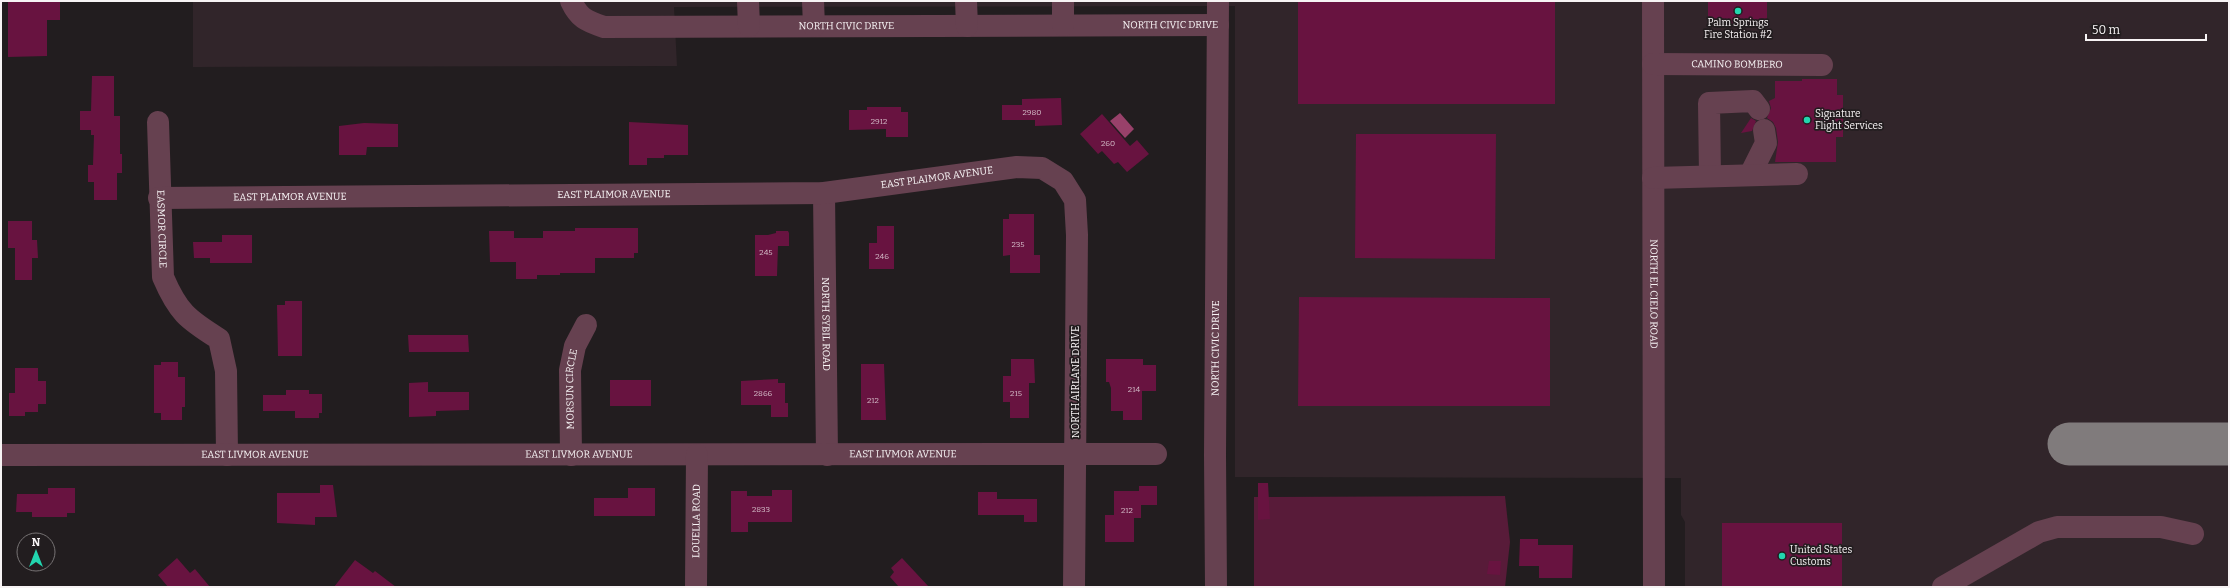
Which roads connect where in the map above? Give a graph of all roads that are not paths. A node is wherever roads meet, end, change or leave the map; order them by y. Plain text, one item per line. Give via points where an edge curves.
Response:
1 (570, 1) edge
2 (748, 1) edge
3 (813, 1) edge
4 (966, 1) edge
5 (1063, 1) edge
6 (1218, 1) edge
7 (1653, 1) edge
8 (1063, 25) junction
9 (1218, 25) junction
10 (749, 26) junction
11 (814, 26) junction
12 (967, 26) junction
13 (1653, 64) junction
14 (1822, 65) dead end
15 (158, 122) dead end
16 (1797, 174) dead end
17 (1750, 175) junction
18 (1710, 176) junction
19 (1653, 178) junction
20 (1062, 181) joint
21 (824, 193) junction
22 (160, 198) junction
23 (586, 325) dead end
24 (1156, 454) dead end
25 (1, 455) edge
26 (227, 455) junction
27 (571, 455) junction
28 (696, 455) junction
29 (827, 455) junction
30 (1075, 455) junction
31 (2193, 534) dead end
32 (696, 587) edge
33 (1074, 587) edge
34 (1216, 587) edge
35 (1654, 587) edge
36 (1943, 587) edge

1 - 10 street, NORTH CIVIC DRIVE via 577,14 604,27
2 - 10 street
3 - 11 street
4 - 12 street
5 - 8 street
6 - 9 street
7 - 13 street, NORTH EL CIELO ROAD
8 - 9 street, NORTH CIVIC DRIVE
8 - 12 street, NORTH CIVIC DRIVE
9 - 34 street, NORTH CIVIC DRIVE via 1214,455
10 - 11 street, NORTH CIVIC DRIVE
11 - 12 street, NORTH CIVIC DRIVE
13 - 14 street, CAMINO BOMBERO
13 - 19 street, NORTH EL CIELO ROAD
15 - 22 street, EASMOR CIRCLE
16 - 17 street
17 - 18 street
17 - 18 street via 1766,143 1762,119 1753,101 1709,103
18 - 19 street
19 - 35 street, NORTH EL CIELO ROAD
20 - 21 street, EAST PLAIMOR AVENUE via 1042,168 1017,167
20 - 30 street, NORTH AIRLANE DRIVE via 1074,200 1077,235
21 - 22 street, EAST PLAIMOR AVENUE
21 - 29 street, NORTH SYBIL ROAD
22 - 26 street, EASMOR CIRCLE via 163,277 172,298 189,320 219,339 226,371
23 - 27 street, MORSUN CIRCLE via 575,346 570,370
24 - 30 street, EAST LIVMOR AVENUE
25 - 26 street, EAST LIVMOR AVENUE
26 - 27 street, EAST LIVMOR AVENUE
27 - 28 street, EAST LIVMOR AVENUE
28 - 29 street, EAST LIVMOR AVENUE
28 - 32 street, LOUELLA ROAD
29 - 30 street, EAST LIVMOR AVENUE
30 - 33 street, NORTH AIRLANE DRIVE
31 - 36 street via 2161,527 2058,527 2039,532

